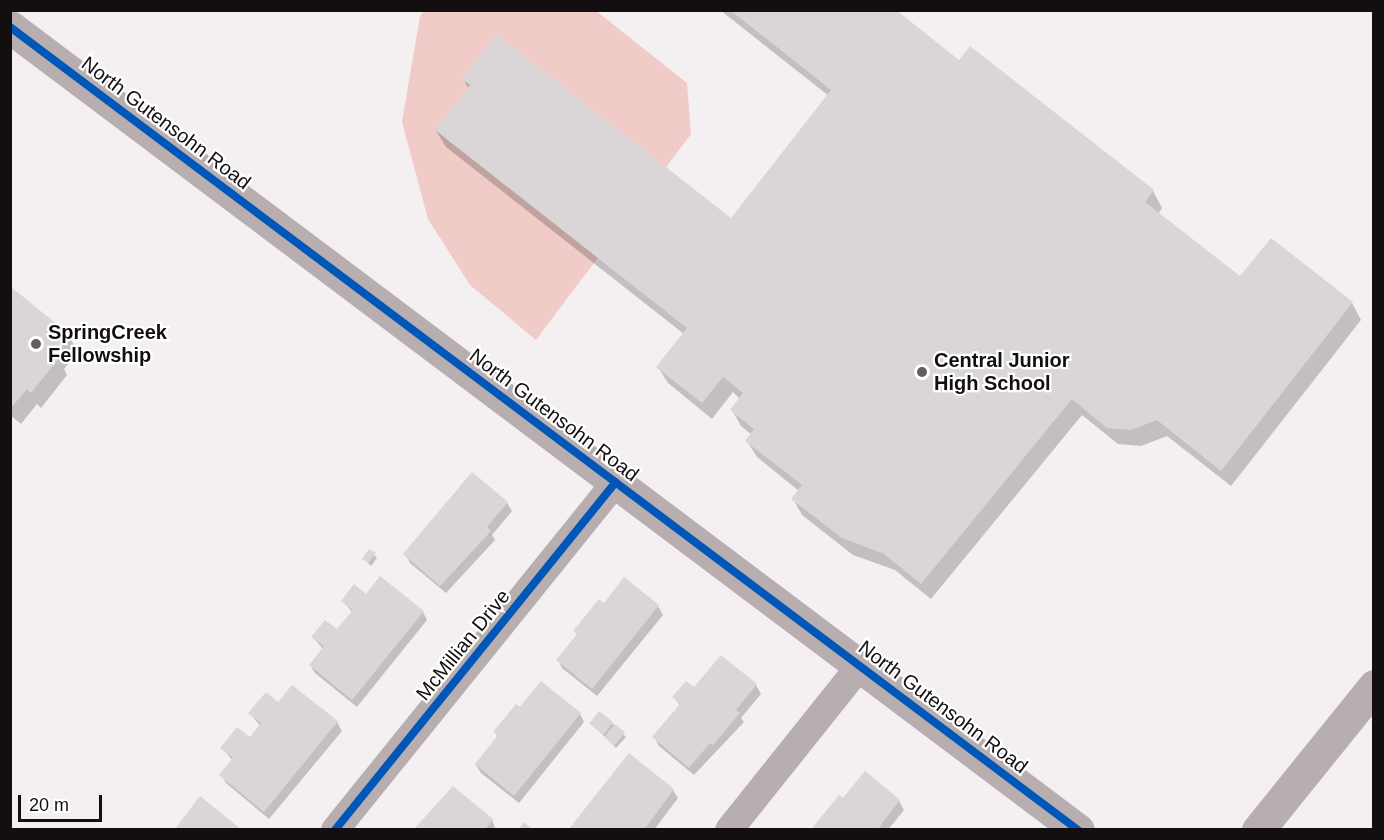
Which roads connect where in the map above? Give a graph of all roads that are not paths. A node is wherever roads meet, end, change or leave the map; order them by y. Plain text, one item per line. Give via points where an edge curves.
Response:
1 (10, 27) edge
2 (616, 482) junction
3 (860, 666) junction
4 (1374, 686) edge
5 (335, 830) edge
6 (729, 830) edge
7 (1078, 830) edge
8 (1258, 830) edge

1 - 2 street, North Gutensohn Road
2 - 3 street, North Gutensohn Road
2 - 5 street, McMillian Drive
3 - 6 street
3 - 7 street, North Gutensohn Road
4 - 8 street

